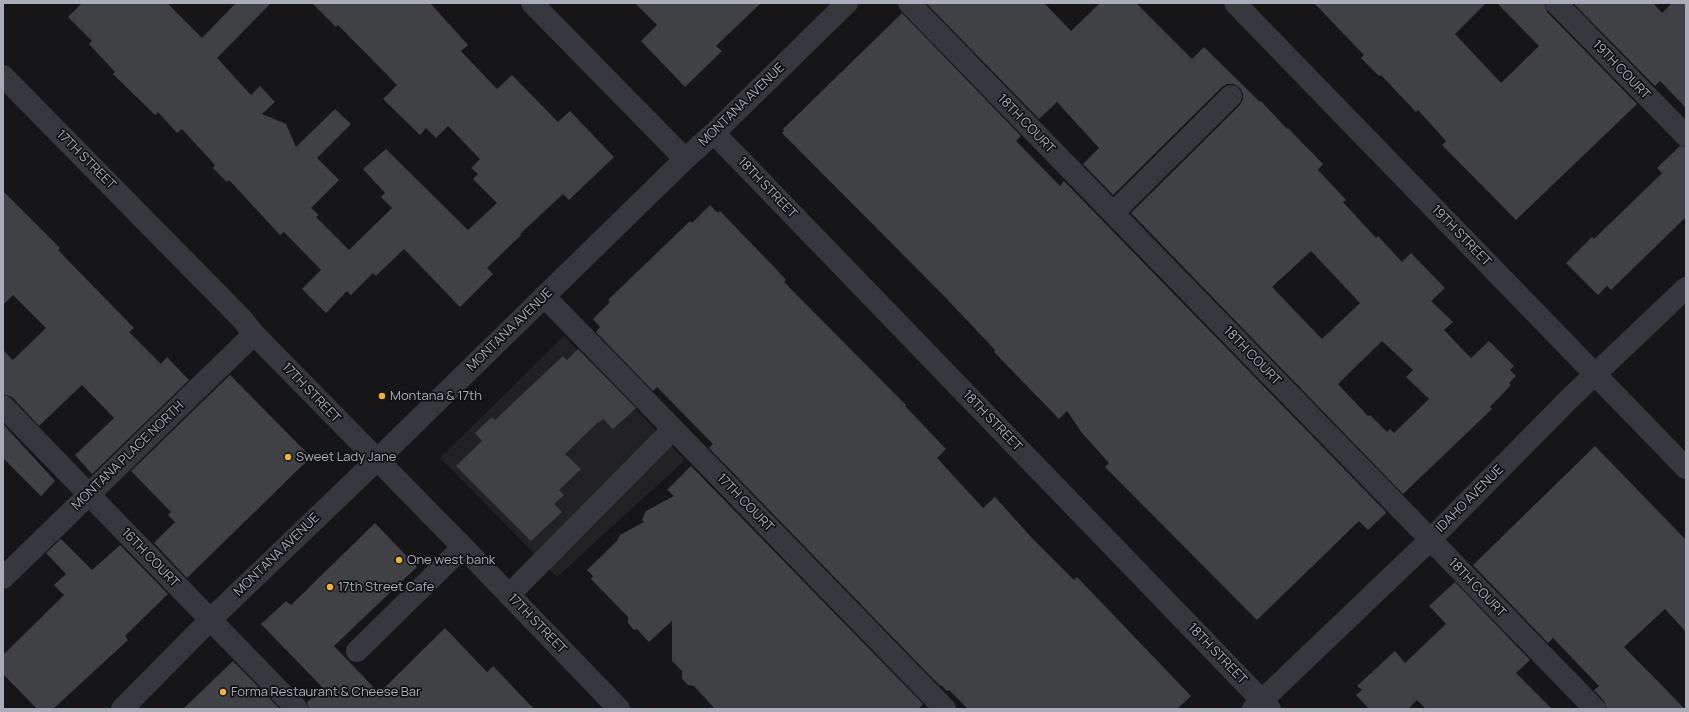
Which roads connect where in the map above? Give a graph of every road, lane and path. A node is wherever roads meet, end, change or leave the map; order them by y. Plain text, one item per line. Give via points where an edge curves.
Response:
1 (532, 3) edge
2 (847, 3) edge
3 (908, 3) edge
4 (1236, 3) edge
5 (1556, 3) edge
6 (3, 76) edge
7 (1231, 96) dead end
8 (714, 133) junction
9 (1686, 136) edge
10 (685, 159) junction
11 (1113, 213) junction
12 (1686, 288) edge
13 (544, 296) junction
14 (254, 334) junction
15 (1595, 374) junction
16 (3, 406) edge
17 (673, 429) junction
18 (377, 460) junction
19 (1686, 468) edge
20 (89, 494) junction
21 (1430, 540) junction
22 (463, 547) junction
23 (3, 578) edge
24 (509, 595) junction
25 (210, 620) junction
26 (357, 652) dead end
27 (1262, 706) edge
28 (122, 709) edge
29 (297, 709) edge
30 (619, 709) edge
31 (945, 709) edge
32 (1595, 709) edge

1 - 10 street
2 - 8 street, MONTANA AVENUE
3 - 11 street, 18TH COURT
4 - 15 street, 19TH STREET
5 - 9 street, 19TH COURT
6 - 14 street, 17TH STREET
7 - 11 street
8 - 10 street, MONTANA AVENUE
8 - 27 street, 18TH STREET
10 - 13 street, MONTANA AVENUE
11 - 21 street, 18TH COURT
12 - 15 street, IDAHO AVENUE
13 - 17 street, 17TH COURT
13 - 18 street, MONTANA AVENUE
14 - 18 street, 17TH STREET
14 - 20 street, MONTANA PLACE NORTH
15 - 19 street, 19TH STREET
15 - 21 street, IDAHO AVENUE
16 - 20 street, 16TH COURT
17 - 24 street
17 - 31 street, 17TH COURT
18 - 22 street, 17TH STREET
18 - 25 street, MONTANA AVENUE
20 - 23 street, MONTANA PLACE NORTH
20 - 25 street, 16TH COURT
21 - 27 street, IDAHO AVENUE
21 - 32 street, 18TH COURT
22 - 24 street, 17TH STREET
22 - 26 street
24 - 30 street, 17TH STREET
25 - 28 street, MONTANA AVENUE
25 - 29 street, 16TH COURT

